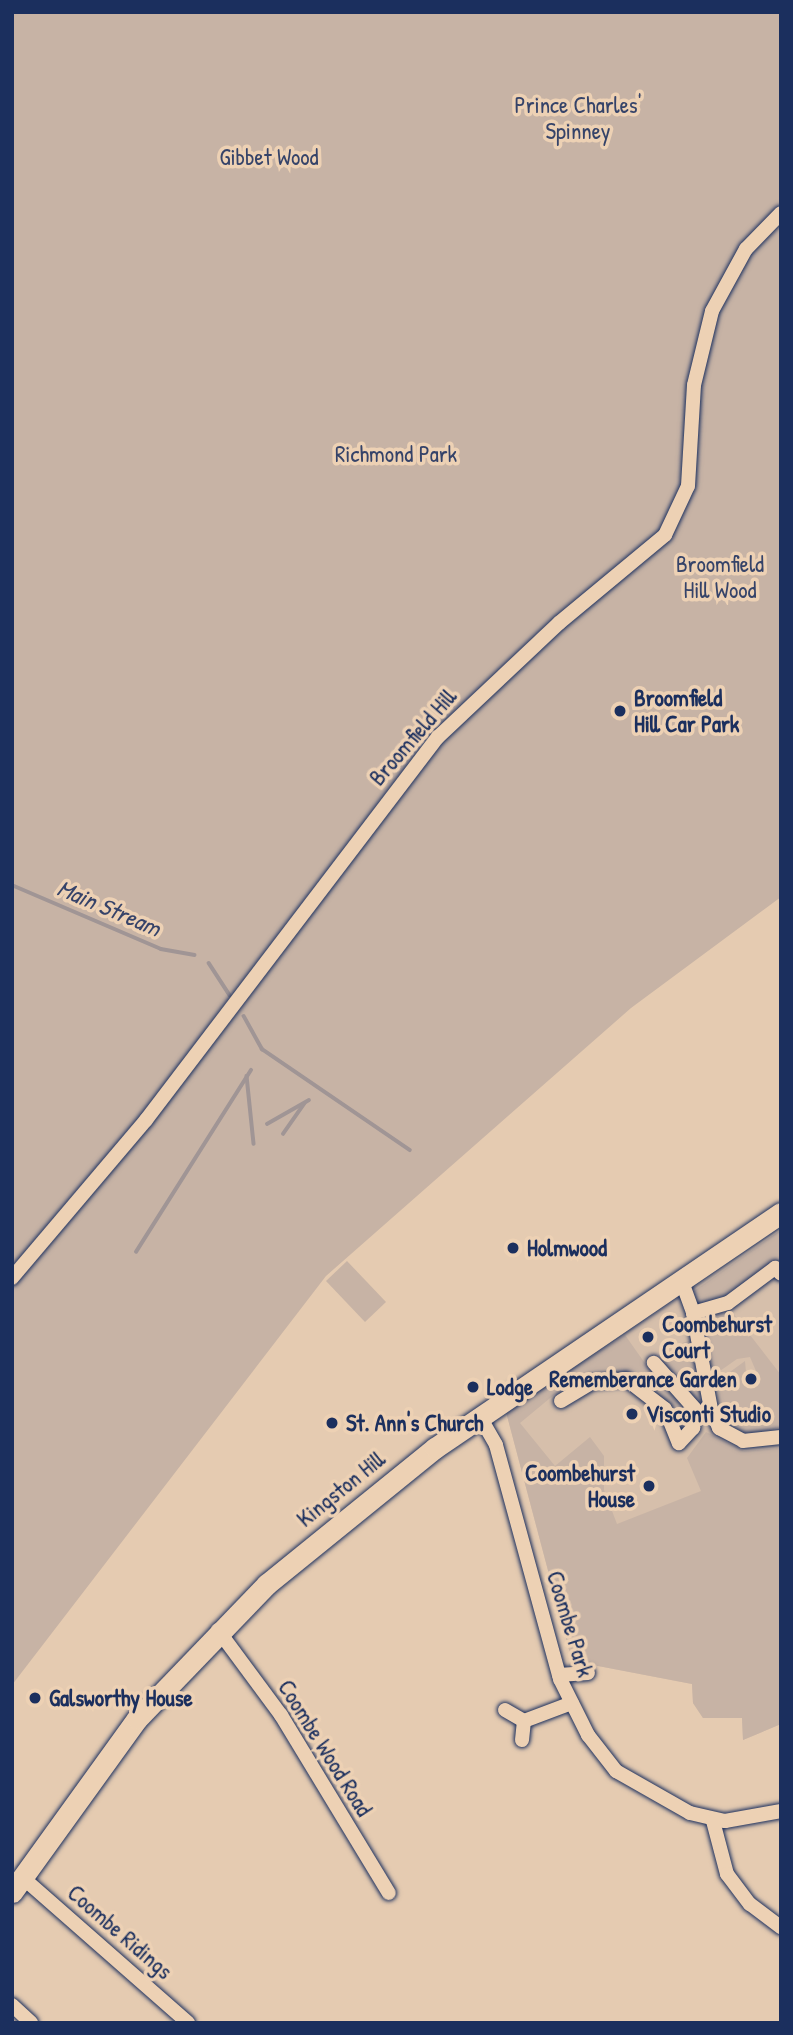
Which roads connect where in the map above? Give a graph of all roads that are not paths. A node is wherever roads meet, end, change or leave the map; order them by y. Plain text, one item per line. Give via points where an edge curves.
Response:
1 (781, 214) edge
2 (781, 1213) edge
3 (781, 1274) edge
4 (12, 1278) edge
5 (682, 1282) junction
6 (693, 1312) junction
7 (654, 1363) dead end
8 (561, 1401) dead end
9 (709, 1401) junction
10 (695, 1407) junction
11 (480, 1417) junction
12 (781, 1437) edge
13 (218, 1630) junction
14 (588, 1673) dead end
15 (559, 1675) junction
16 (572, 1703) junction
17 (505, 1710) dead end
18 (524, 1721) junction
19 (522, 1740) dead end
20 (781, 1811) edge
21 (713, 1821) junction
22 (17, 1884) edge
23 (389, 1893) dead end
24 (781, 1927) edge
25 (12, 2005) edge
26 (31, 2023) edge
27 (188, 2023) edge

1 - 4 street, Broomfield Hill via 746,249 712,311 699,351 688,486 665,535 559,622 438,737 146,1120
2 - 5 main road, Kingston Hill
3 - 6 street via 775,1268 728,1303
5 - 6 street
5 - 11 main road, Kingston Hill
6 - 9 street
7 - 10 street
8 - 10 street via 593,1382 626,1380 665,1409 679,1443 693,1428
9 - 10 street
9 - 12 street via 719,1427 732,1436 758,1442
11 - 13 main road, Kingston Hill via 355,1510
11 - 15 street, Coombe Park via 496,1445
13 - 22 main road, Kingston Hill via 136,1719
13 - 23 street, Coombe Wood Road via 281,1715
14 - 15 street
15 - 16 street, Coombe Park
16 - 18 street
16 - 21 street, Coombe Park via 588,1735 616,1771
17 - 18 street
18 - 19 street
20 - 21 street, Coombe Park
21 - 24 street via 727,1874 750,1904
22 - 27 street, Coombe Ridings
25 - 26 street

